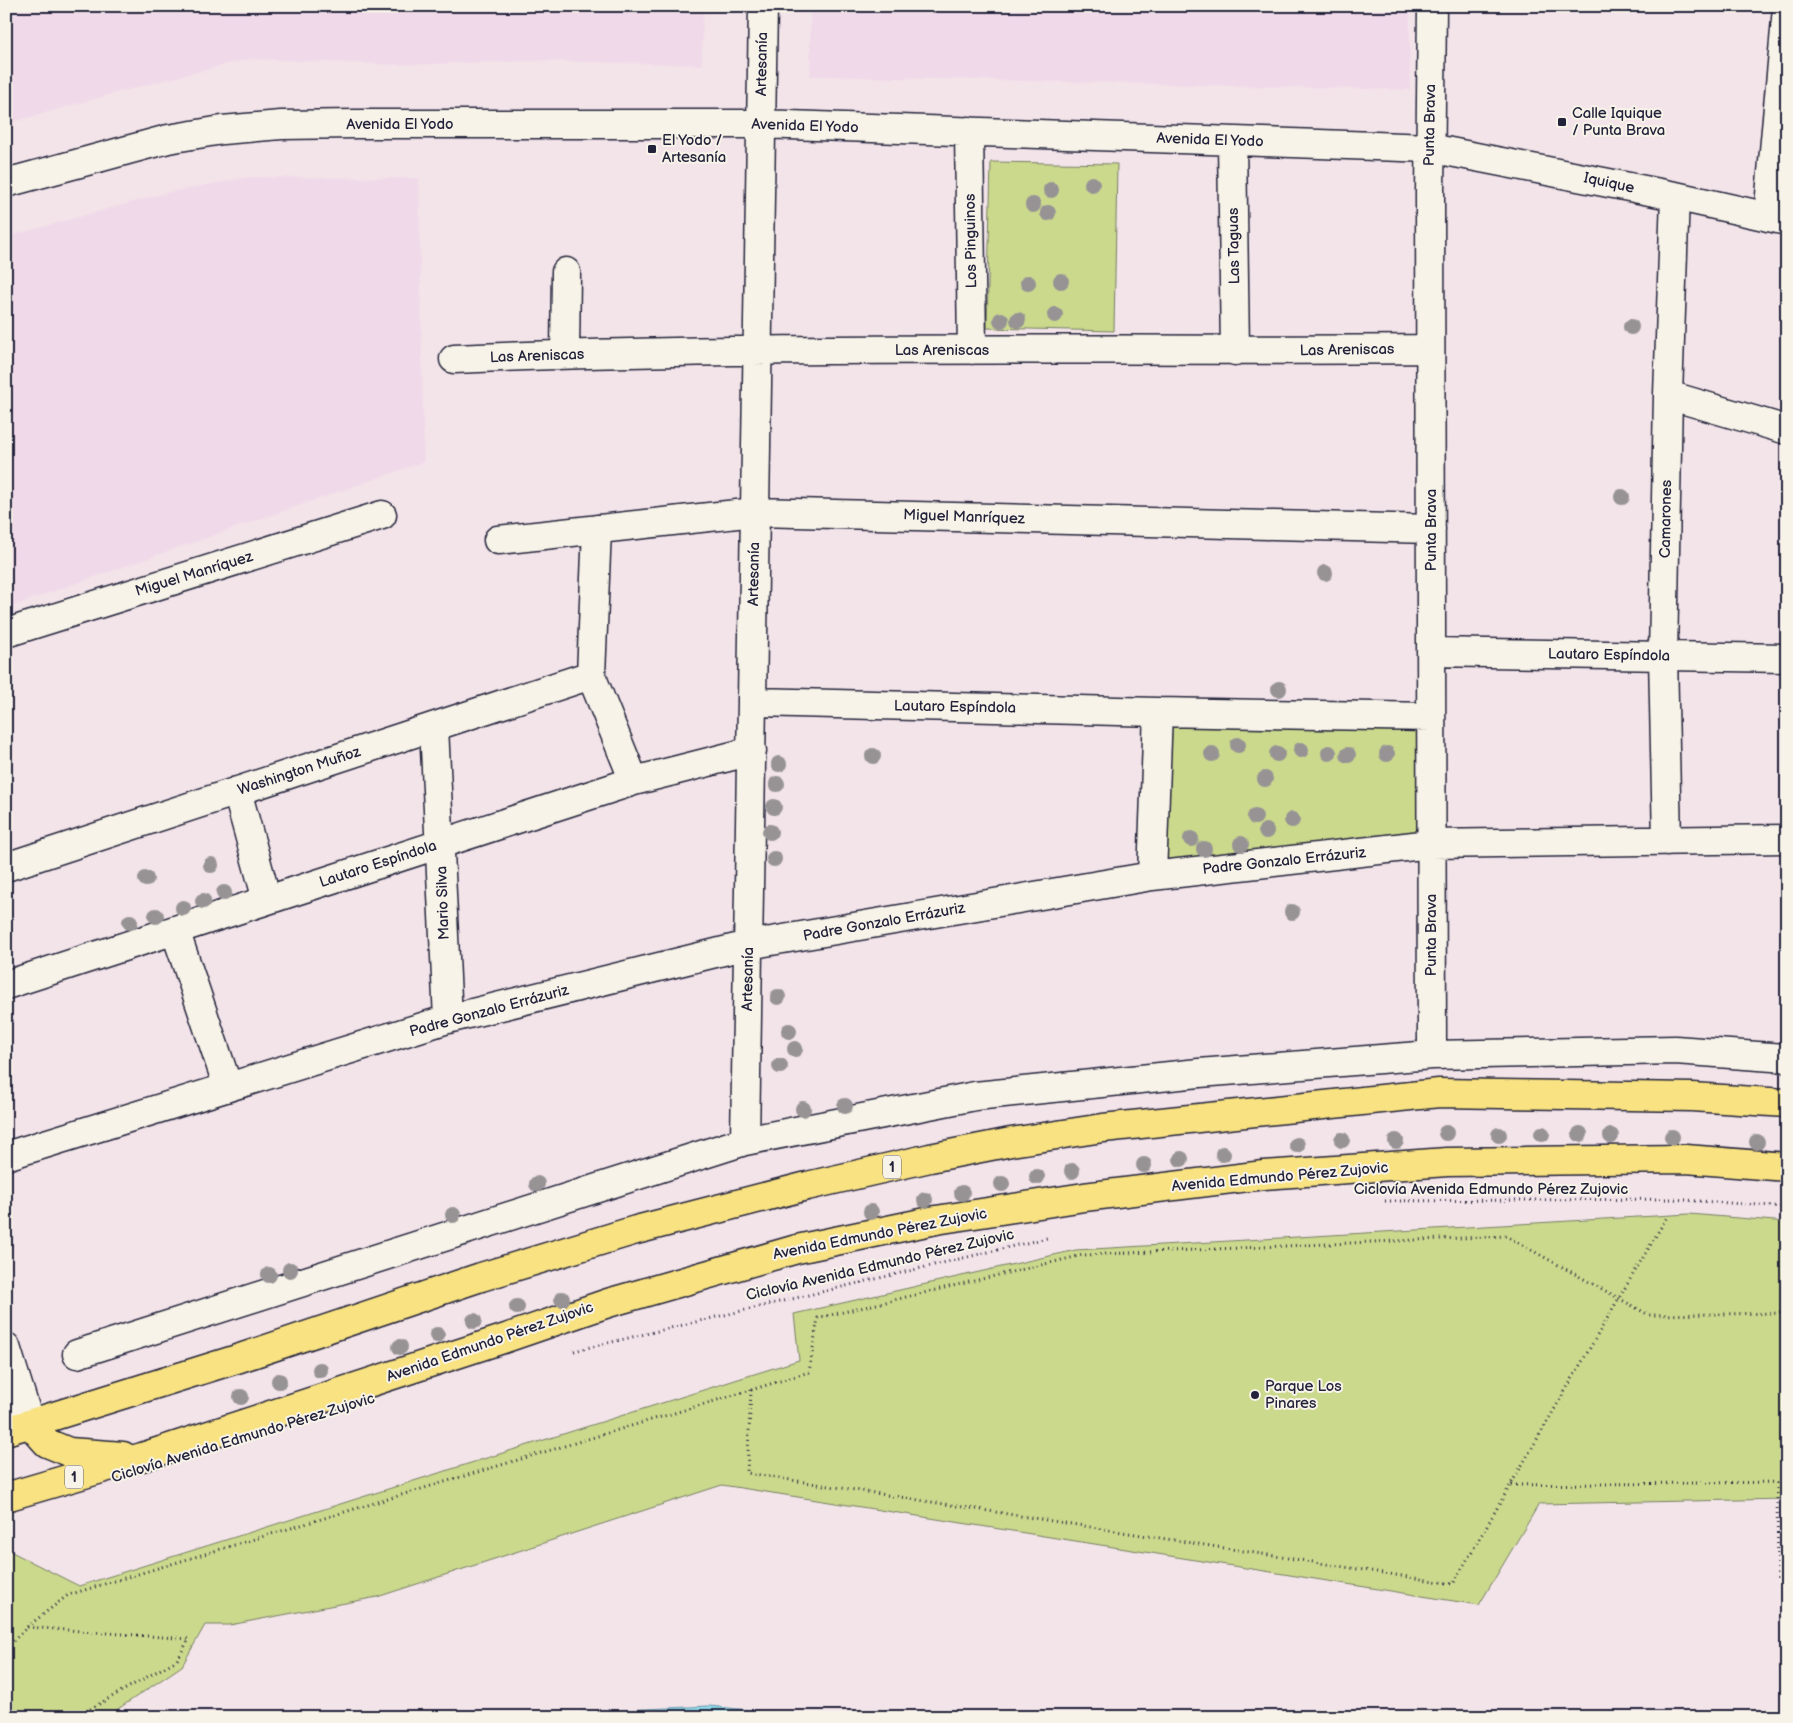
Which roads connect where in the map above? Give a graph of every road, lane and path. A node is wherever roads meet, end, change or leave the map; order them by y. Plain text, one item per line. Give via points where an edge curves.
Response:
1 (763, 6) edge
2 (1432, 6) edge
3 (1787, 8) edge
4 (761, 124) junction
5 (969, 131) junction
6 (1232, 141) junction
7 (1430, 148) junction
8 (6, 183) edge
9 (1675, 196) junction
10 (1777, 219) edge
11 (566, 272) dead end
12 (1430, 349) junction
13 (972, 350) junction
14 (758, 351) junction
15 (1235, 351) junction
16 (565, 354) junction
17 (454, 359) dead end
18 (1668, 395) junction
19 (1787, 430) edge
20 (755, 512) junction
21 (382, 515) dead end
22 (597, 529) junction
23 (1431, 529) junction
24 (498, 540) dead end
25 (6, 633) edge
26 (1431, 652) junction
27 (1663, 656) junction
28 (1787, 658) edge
29 (591, 675) junction
30 (752, 702) junction
31 (1158, 712) junction
32 (1431, 717) junction
33 (434, 727) junction
34 (752, 751) junction
35 (634, 782) junction
36 (237, 791) junction
37 (1787, 839) edge
38 (1667, 841) junction
39 (440, 844) junction
40 (1431, 844) junction
41 (6, 867) edge
42 (1152, 876) junction
43 (267, 900) junction
44 (175, 930) junction
45 (748, 945) junction
46 (6, 985) edge
47 (448, 1019) junction
48 (1432, 1054) junction
49 (1787, 1058) edge
50 (228, 1087) junction
51 (1787, 1103) edge
52 (745, 1141) junction
53 (6, 1156) edge
54 (1787, 1167) edge
55 (1377, 1201) dead end
56 (1787, 1207) edge
57 (1667, 1217) dead end
58 (1048, 1237) dead end
59 (1618, 1298) junction
60 (1787, 1313) edge
61 (6, 1347) edge
62 (569, 1352) dead end
63 (76, 1354) dead end
64 (10, 1376) edge
65 (751, 1390) junction
66 (18, 1428) edge
67 (142, 1457) junction
68 (1777, 1482) junction
69 (1787, 1482) edge
70 (1510, 1485) junction
71 (6, 1497) edge
72 (1778, 1580) dead end
73 (27, 1627) junction
74 (6, 1648) edge
75 (76, 1717) edge

1 - 4 street, Artesanía
2 - 7 street, Punta Brava
3 - 10 street
4 - 5 street, Avenida El Yodo
4 - 8 street, Avenida El Yodo via 281,125 168,139
4 - 14 street, Artesanía
5 - 6 street, Avenida El Yodo
5 - 13 street, Los Pinguinos
6 - 7 street, Avenida El Yodo
6 - 15 street, Las Taguas
7 - 9 street, Iquique
7 - 12 street, Punta Brava
9 - 10 street, Iquique
9 - 18 street, Camarones
11 - 16 street
12 - 15 street, Las Areniscas
12 - 23 street, Punta Brava
13 - 14 street, Las Areniscas
13 - 15 street, Las Areniscas
14 - 16 street, Las Areniscas
14 - 20 street, Artesanía
16 - 17 street, Las Areniscas
18 - 19 street
18 - 27 street, Camarones
20 - 22 street, Miguel Manríquez
20 - 23 street, Miguel Manríquez
20 - 30 street, Artesanía
21 - 25 street, Miguel Manríquez
22 - 24 street, Miguel Manríquez
22 - 29 street
23 - 26 street, Punta Brava
26 - 27 street, Lautaro Espíndola
26 - 32 street, Punta Brava
27 - 28 street, Lautaro Espíndola
27 - 38 street, Camarones
29 - 33 street, Washington Muñoz
29 - 35 street
30 - 31 street, Lautaro Espíndola
30 - 34 street, Artesanía
31 - 32 street, Lautaro Espíndola
31 - 42 street
32 - 40 street, Punta Brava
33 - 36 street, Washington Muñoz
33 - 39 street, Mario Silva
34 - 35 street, Lautaro Espíndola
34 - 45 street, Artesanía
35 - 39 street, Lautaro Espíndola
36 - 41 street, Washington Muñoz
36 - 43 street
37 - 38 street, Padre Gonzalo Errázuriz
38 - 40 street, Padre Gonzalo Errázuriz
39 - 43 street, Lautaro Espíndola
39 - 47 street, Mario Silva
40 - 42 street, Padre Gonzalo Errázuriz
40 - 48 street, Punta Brava
42 - 45 street, Padre Gonzalo Errázuriz
43 - 44 street, Lautaro Espíndola
44 - 46 street, Lautaro Espíndola
44 - 50 street
45 - 47 street, Padre Gonzalo Errázuriz
45 - 52 street, Artesanía
47 - 50 street, Padre Gonzalo Errázuriz
48 - 49 street via 1675,1050
48 - 52 street via 975,1096
50 - 53 street, Padre Gonzalo Errázuriz
51 - 66 highway, 1 via 1692,1097 1439,1093 1103,1128 1011,1142 816,1184 636,1230 481,1277
52 - 63 street
54 - 67 highway, Avenida Edmundo Pérez Zujovic / 1 via 1686,1159 1447,1162 1264,1175 1084,1197 936,1220 797,1249 608,1303
55 - 56 path, Ciclovía Avenida Edmundo Pérez Zujovic via 1671,1200
57 - 59 path
58 - 62 path, Ciclovía Avenida Edmundo Pérez Zujovic
59 - 60 path via 1649,1315
59 - 65 path via 1506,1236 1083,1255 818,1318 809,1372
59 - 70 path
61 - 64 street
64 - 66 street
65 - 70 path via 747,1473 1453,1584
65 - 73 path via 68,1595
66 - 67 highway via 69,1452
67 - 71 highway, Avenida Edmundo Pérez Zujovic / 1
68 - 69 path
68 - 70 path
68 - 72 path
73 - 74 path
73 - 75 path via 189,1639 177,1660

